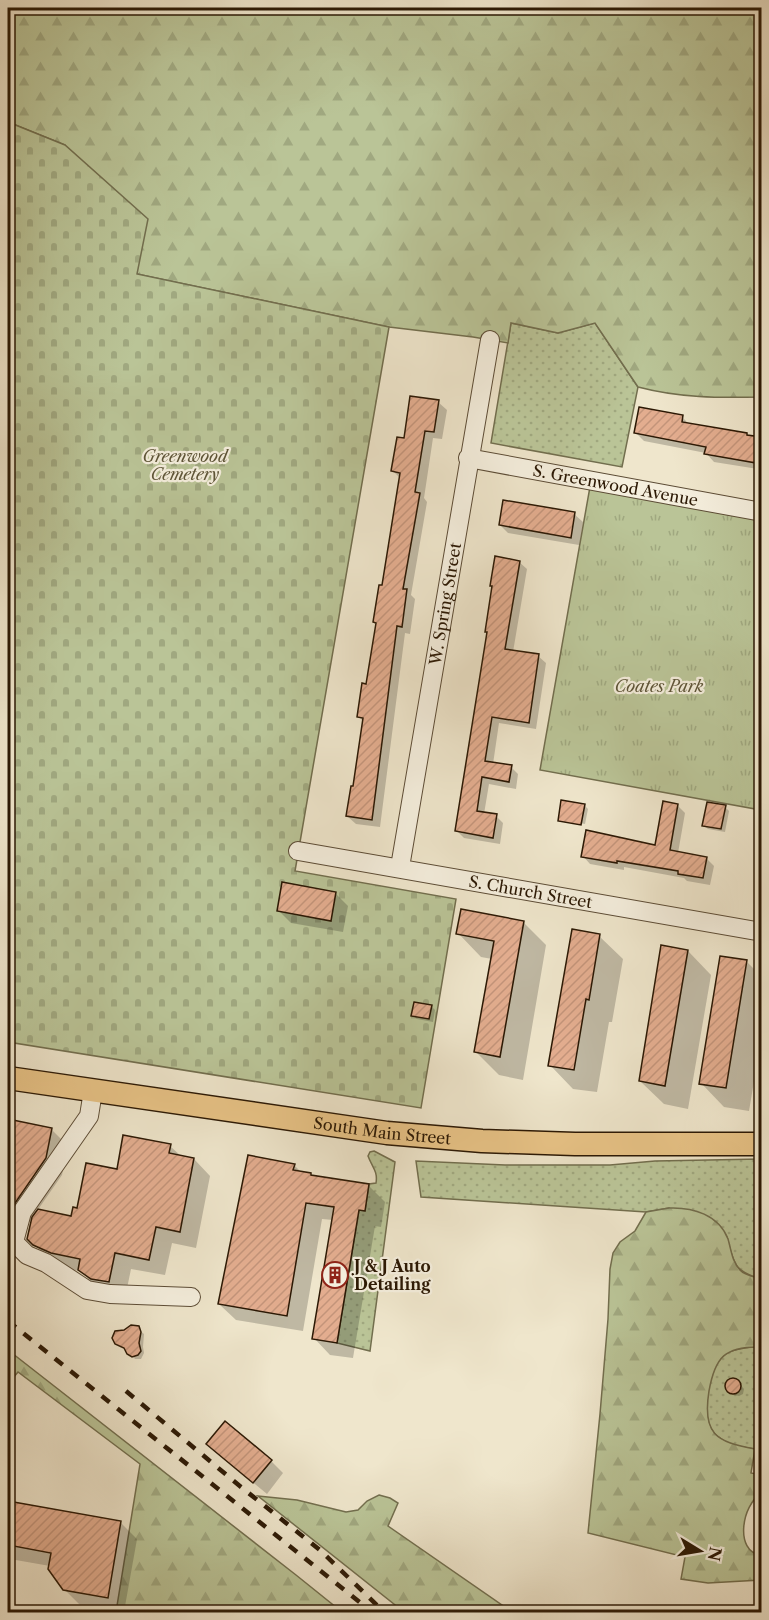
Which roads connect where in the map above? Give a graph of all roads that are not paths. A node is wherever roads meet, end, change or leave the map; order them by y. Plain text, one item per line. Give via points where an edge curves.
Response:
1 (489, 339) dead end
2 (468, 458) junction
3 (762, 512) edge
4 (298, 851) dead end
5 (400, 867) junction
6 (762, 932) edge
7 (8, 1078) edge
8 (93, 1091) junction
9 (762, 1144) edge
10 (191, 1297) dead end

1 - 2 street, W. Spring Street
2 - 3 street, S. Greenwood Avenue
2 - 5 street, W. Spring Street
4 - 5 street, S. Church Street
5 - 6 street, S. Church Street
7 - 8 main road, South Main Street
8 - 9 main road, South Main Street via 387,1133 482,1141
8 - 10 street via 89,1116 22,1212 14,1242 27,1256 46,1263 87,1290

